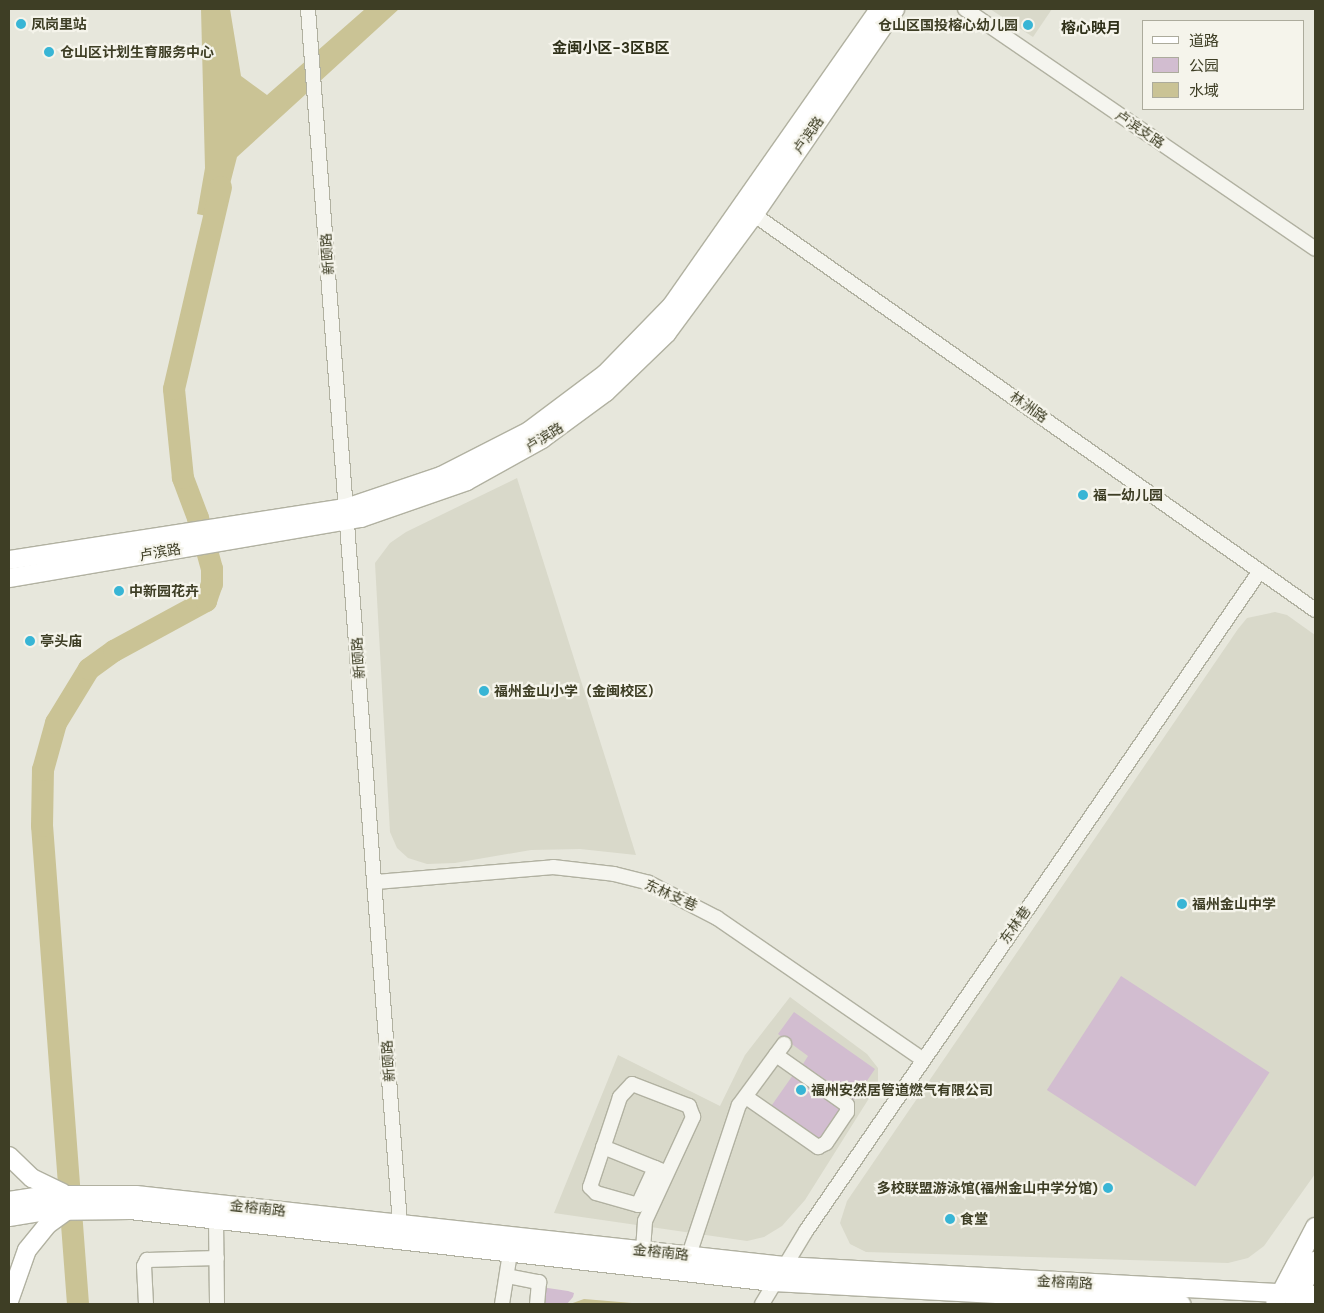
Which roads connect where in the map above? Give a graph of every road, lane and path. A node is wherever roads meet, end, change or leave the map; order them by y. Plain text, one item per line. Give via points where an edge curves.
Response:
1 (308, 9) edge
2 (879, 9) edge
3 (895, 9) edge
4 (965, 9) edge
5 (748, 211) junction
6 (1315, 249) edge
7 (347, 515) junction
8 (176, 542) junction
9 (9, 560) edge
10 (1260, 571) junction
11 (9, 578) edge
12 (1315, 610) edge
13 (376, 882) junction
14 (922, 1059) junction
15 (746, 1097) junction
16 (603, 1147) junction
17 (9, 1156) edge
18 (661, 1170) junction
19 (9, 1201) edge
20 (98, 1201) junction
21 (66, 1202) junction
22 (47, 1203) junction
23 (9, 1217) edge
24 (216, 1220) junction
25 (400, 1224) junction
26 (1315, 1227) edge
27 (643, 1250) junction
28 (510, 1252) junction
29 (689, 1255) junction
30 (217, 1258) junction
31 (1315, 1261) edge
32 (784, 1266) junction
33 (507, 1276) junction
34 (773, 1282) junction
35 (1303, 1297) edge
36 (1278, 1298) edge
37 (9, 1301) edge
38 (146, 1304) edge
39 (217, 1304) edge
40 (502, 1304) edge
41 (538, 1304) edge
42 (762, 1304) edge
43 (1181, 1304) edge

1 - 7 street, 新颐路
2 - 5 main road
3 - 5 main road, 卢滨路
4 - 6 street, 卢滨支路
5 - 7 main road, 卢滨路 via 667,334 624,376 567,423 467,481 406,505
5 - 10 street, 林洲路
7 - 8 main road, 卢滨路
7 - 13 street, 新颐路
8 - 9 main road
8 - 11 main road, 卢滨路
10 - 12 street, 林洲路
10 - 14 street, 东林巷
13 - 14 street, 东林支巷 via 553,868 614,874 649,883 702,908
13 - 25 street, 新颐路
14 - 32 street, 东林巷
15 - 15 street via 780,1050 847,1105 847,1112 826,1143 818,1148
15 - 29 street via 740,1105
16 - 18 street
16 - 18 street via 590,1187 596,1193 638,1205
16 - 18 street via 620,1097 632,1084 689,1106 694,1117
17 - 21 main road via 32,1178
18 - 27 street via 645,1222
19 - 22 main road, 金榕南路
20 - 21 main road, 金榕南路
20 - 24 main road, 金榕南路
20 - 25 main road, 金榕南路
21 - 22 main road, 金榕南路
21 - 37 main road via 27,1250
22 - 23 main road, 金榕南路
24 - 28 main road, 金榕南路
24 - 30 street
25 - 27 main road, 金榕南路
26 - 36 main road
27 - 29 main road, 金榕南路
28 - 33 street
28 - 34 main road, 金榕南路
29 - 32 main road, 金榕南路
30 - 38 street via 147,1260 144,1266
30 - 39 street
31 - 35 main road
32 - 34 street, 东林巷
32 - 36 main road, 金榕南路
33 - 40 street
33 - 41 street via 539,1282
34 - 42 street, 东林巷
34 - 43 main road, 金榕南路
35 - 36 main road, 金榕南路

